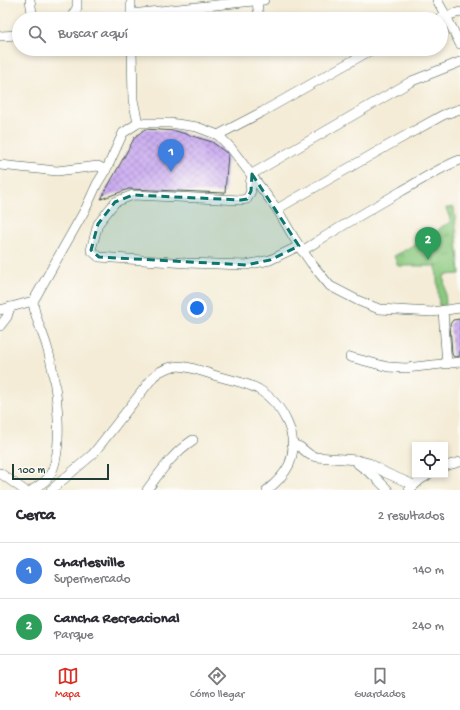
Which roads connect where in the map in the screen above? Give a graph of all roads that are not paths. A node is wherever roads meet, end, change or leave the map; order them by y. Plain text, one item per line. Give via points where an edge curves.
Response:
1 (30, 0) edge
2 (77, 0) edge
3 (131, 0) edge
4 (261, 0) edge
5 (438, 0) edge
6 (32, 12) edge
7 (75, 12) edge
8 (131, 12) edge
9 (164, 12) edge
10 (260, 12) edge
11 (441, 12) edge
12 (460, 12) edge
13 (448, 16) edge
14 (448, 27) edge
15 (12, 35) edge
16 (0, 36) edge
17 (460, 45) edge
18 (132, 56) edge
19 (361, 56) edge
20 (460, 62) edge
21 (460, 109) edge
22 (138, 123) junction
23 (218, 135) junction
24 (460, 160) edge
25 (0, 165) edge
26 (106, 170) junction
27 (252, 174) junction
28 (277, 209) junction
29 (301, 248) junction
30 (33, 301) junction
31 (10, 307) junction
32 (460, 308) edge
33 (0, 310) edge
34 (443, 310) junction
35 (0, 326) edge
36 (350, 357) dead end
37 (460, 362) edge
38 (447, 364) junction
39 (193, 440) dead end
40 (292, 444) junction
41 (357, 460) junction
42 (460, 462) edge
43 (448, 465) edge
44 (0, 473) edge
45 (424, 478) edge
46 (412, 488) edge
47 (24, 490) edge
48 (32, 490) edge
49 (51, 490) edge
50 (147, 490) edge
51 (267, 490) edge
52 (388, 490) edge

1 - 6 street
2 - 7 street via 78,8
3 - 8 street
4 - 9 street
4 - 10 street
5 - 11 street
12 - 13 street
14 - 17 street
15 - 16 street
18 - 22 street via 133,100
19 - 23 street
20 - 27 street via 412,81
21 - 28 street via 443,115
22 - 23 street via 170,123 197,127
22 - 26 street via 123,133
23 - 27 street
24 - 29 street
25 - 26 street via 57,171 98,166
26 - 30 street
27 - 28 street
27 - 29 street via 252,191 247,199 134,195 115,202 98,224 91,250 98,257 246,265 270,260
28 - 29 street
29 - 34 street via 330,286 358,301 379,309 432,312
30 - 31 street
30 - 48 street via 48,349 59,430 53,467 47,479
31 - 33 street
31 - 35 street via 7,317
32 - 34 street
34 - 38 street
36 - 38 street via 388,368
37 - 38 street
39 - 50 street via 174,455
40 - 41 street via 316,457
40 - 49 street via 289,426 282,413 258,390 197,370 171,366 160,370 154,376 93,454
40 - 51 street via 291,459 286,470
41 - 46 street via 372,465
41 - 52 street via 358,464
42 - 43 street
44 - 47 street
45 - 46 street

